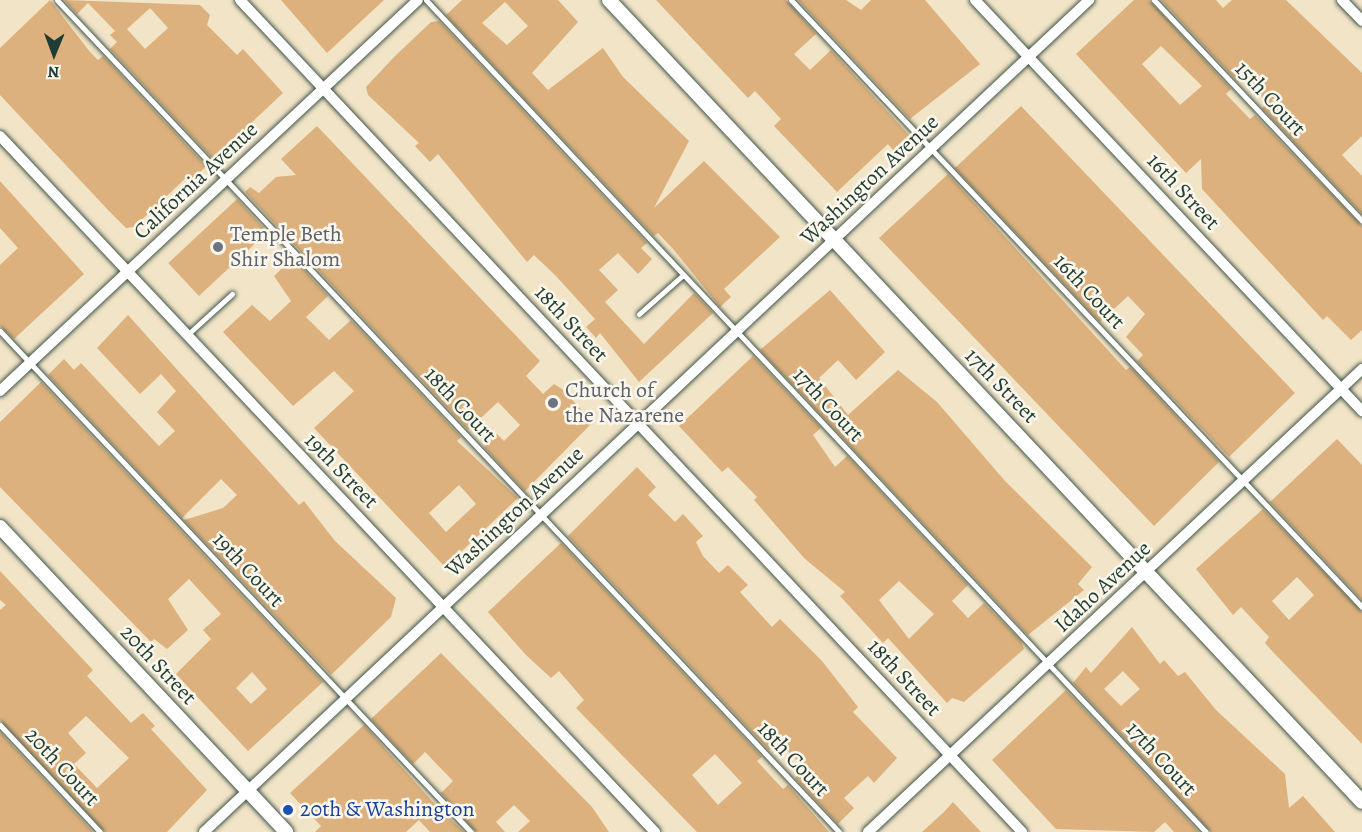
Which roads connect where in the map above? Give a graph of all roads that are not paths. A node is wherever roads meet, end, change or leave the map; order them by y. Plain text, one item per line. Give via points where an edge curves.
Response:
1 (57, 0) edge
2 (240, 0) edge
3 (418, 0) edge
4 (426, 0) edge
5 (609, 0) edge
6 (791, 0) edge
7 (976, 0) edge
8 (1089, 0) edge
9 (1154, 0) edge
10 (1342, 0) edge
11 (1362, 21) edge
12 (1030, 58) junction
13 (324, 88) junction
14 (0, 136) edge
15 (931, 149) junction
16 (226, 180) junction
17 (1362, 221) edge
18 (833, 240) junction
19 (129, 271) junction
20 (683, 275) junction
21 (232, 294) dead end
22 (639, 314) dead end
23 (0, 331) edge
24 (736, 332) junction
25 (186, 336) junction
26 (29, 362) junction
27 (1362, 369) edge
28 (1341, 388) junction
29 (0, 391) edge
30 (1362, 411) edge
31 (638, 424) junction
32 (1243, 481) junction
33 (541, 515) junction
34 (0, 526) edge
35 (1148, 571) junction
36 (444, 606) junction
37 (1362, 607) edge
38 (1049, 664) junction
39 (346, 699) junction
40 (0, 725) edge
41 (951, 756) junction
42 (248, 791) junction
43 (1362, 802) edge
44 (100, 832) edge
45 (204, 832) edge
46 (286, 832) edge
47 (471, 832) edge
48 (655, 832) edge
49 (839, 832) edge
50 (868, 832) edge
51 (1022, 832) edge
52 (1206, 832) edge

1 - 16 lane, 18th Court
2 - 13 street, 18th Street
3 - 13 street, California Avenue
4 - 20 lane, 17th Court
5 - 18 street, 17th Street
6 - 15 lane, 16th Court
7 - 12 street, 16th Street
8 - 12 street, Washington Avenue
9 - 17 lane, 15th Court
10 - 11 street
12 - 15 street, Washington Avenue
12 - 28 street, 16th Street
13 - 16 street, California Avenue
13 - 31 street, 18th Street
14 - 19 street, 19th Street
15 - 18 street, Washington Avenue
15 - 32 lane, 16th Court
16 - 19 street, California Avenue
16 - 33 lane, 18th Court
18 - 24 street, Washington Avenue
18 - 35 street, 17th Street
19 - 25 street, 19th Street
19 - 26 street, California Avenue
20 - 22 lane
20 - 24 lane, 17th Court
21 - 25 lane
23 - 26 lane, 19th Court
24 - 31 street, Washington Avenue
24 - 38 lane, 17th Court
25 - 36 street, 19th Street
26 - 29 street, California Avenue
26 - 39 lane, 19th Court
27 - 28 street, Idaho Avenue
28 - 30 street, 16th Street
28 - 32 street, Idaho Avenue
31 - 33 street, Washington Avenue
31 - 41 street, 18th Street
32 - 35 street, Idaho Avenue
32 - 37 lane, 16th Court
33 - 36 street, Washington Avenue
33 - 49 lane, 18th Court
34 - 42 street, 20th Street
35 - 38 street, Idaho Avenue
35 - 43 street, 17th Street
36 - 39 street, Washington Avenue
36 - 48 street, 19th Street
38 - 41 street, Idaho Avenue
38 - 52 lane, 17th Court
39 - 42 street, Washington Avenue
39 - 47 lane, 19th Court
40 - 44 lane, 20th Court
41 - 50 street, Idaho Avenue
41 - 51 street, 18th Street
42 - 45 street, Washington Avenue
42 - 46 street, 20th Street

